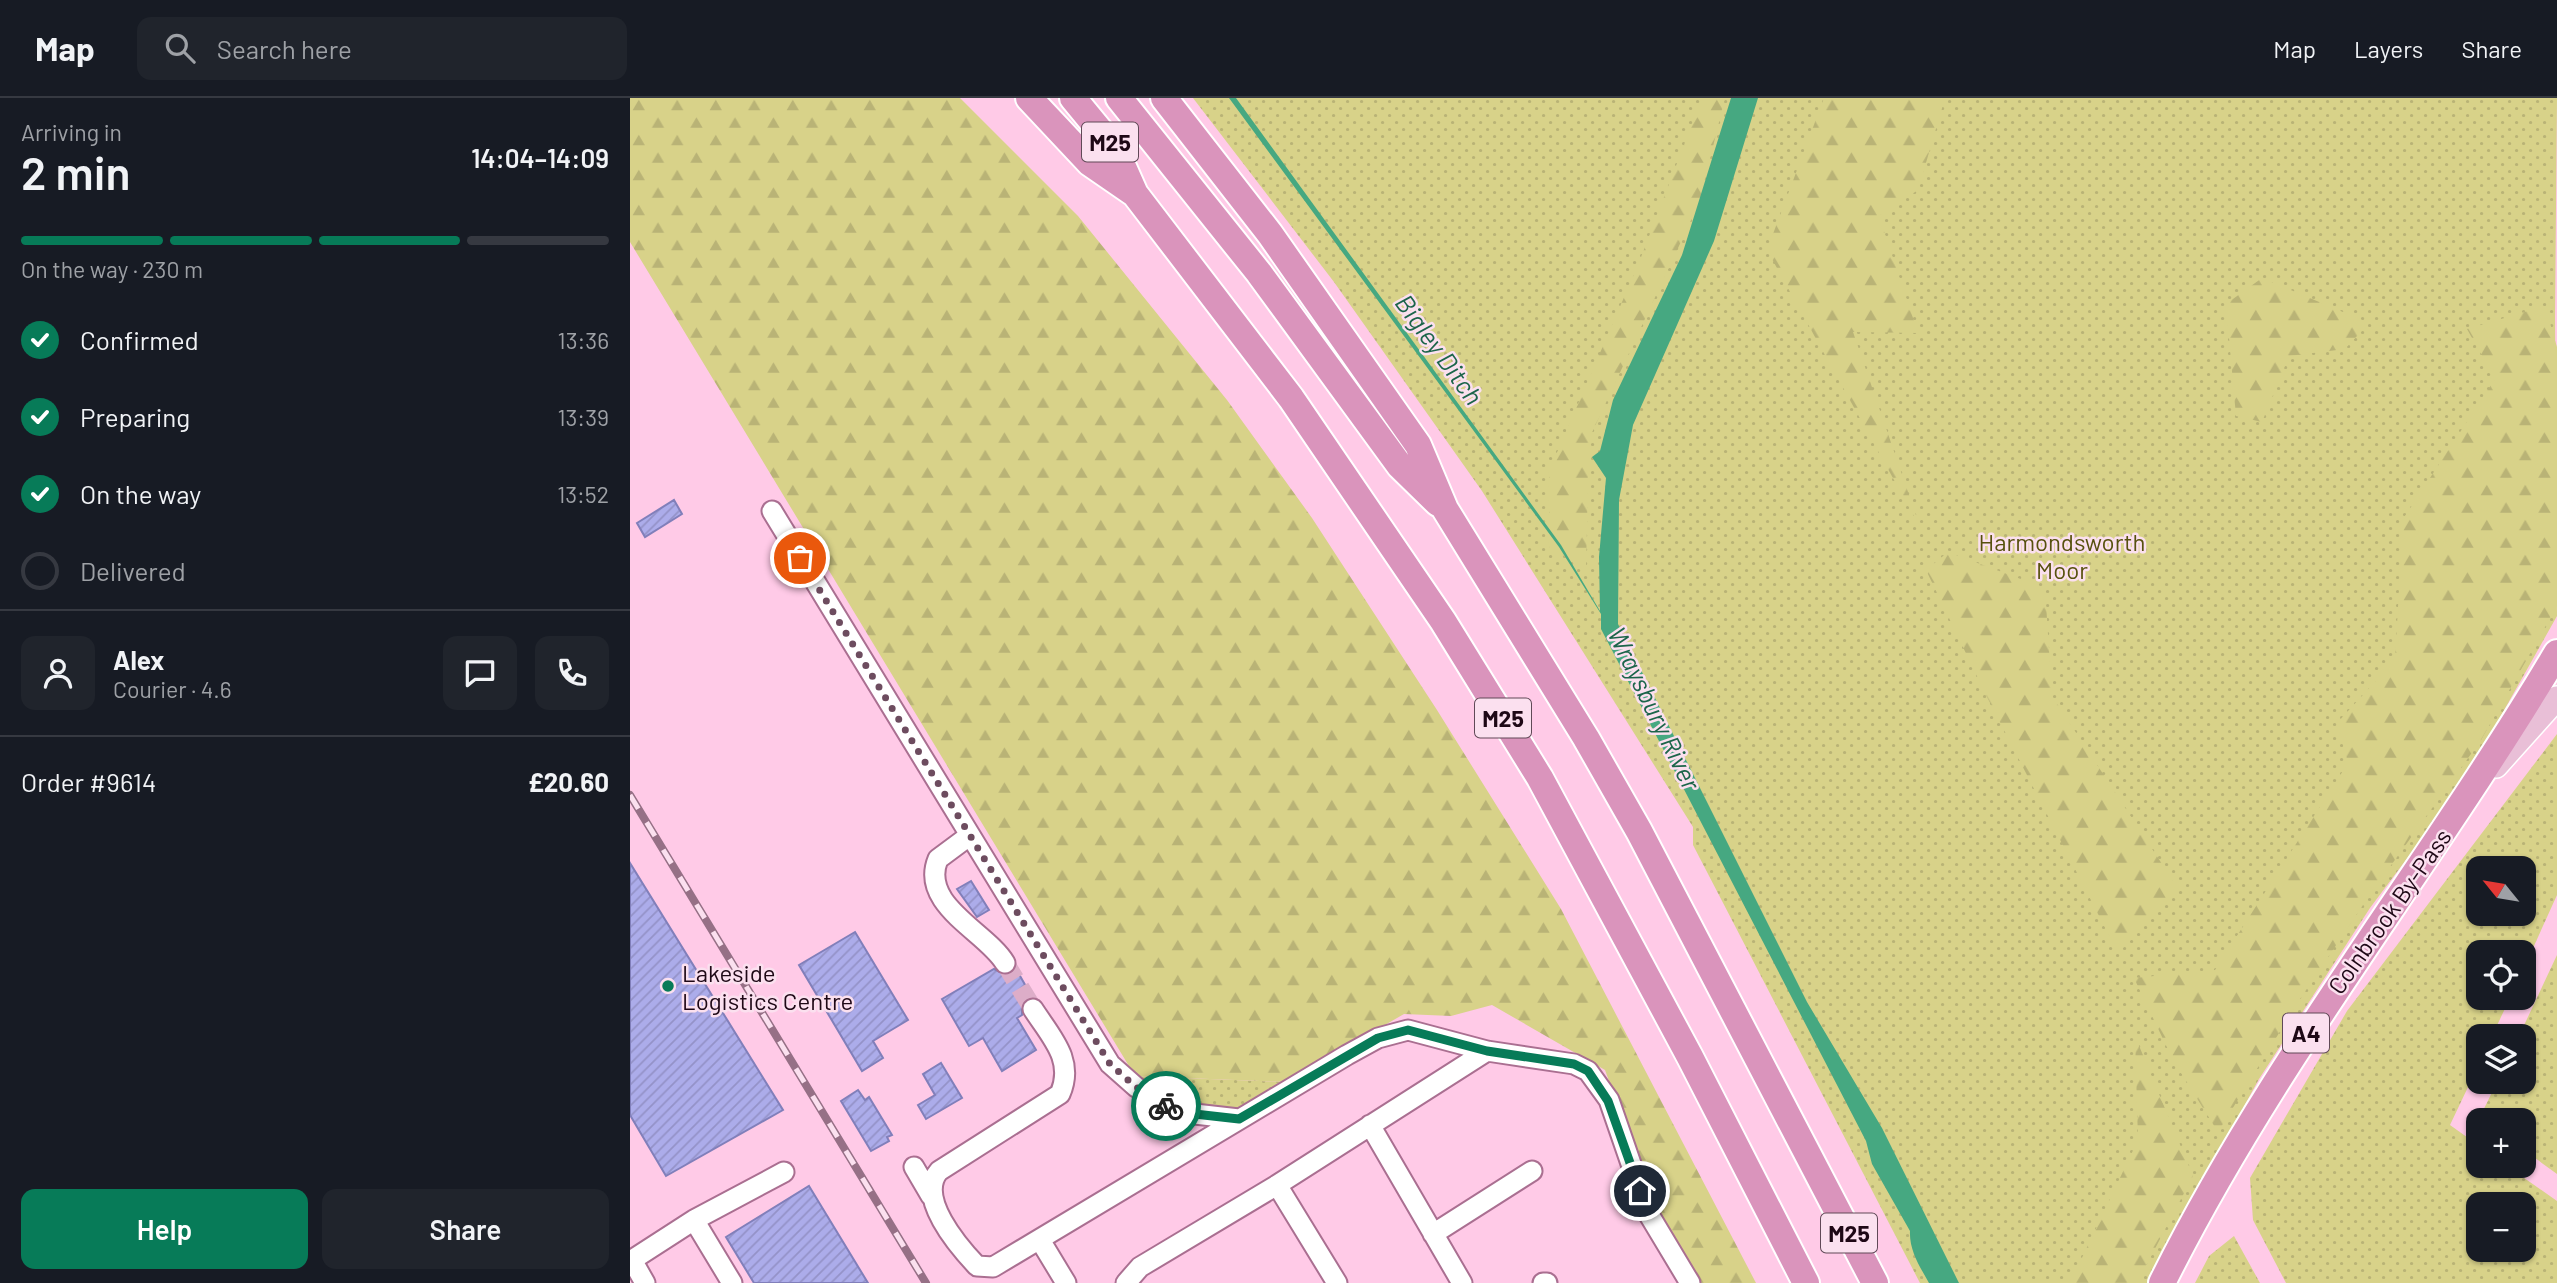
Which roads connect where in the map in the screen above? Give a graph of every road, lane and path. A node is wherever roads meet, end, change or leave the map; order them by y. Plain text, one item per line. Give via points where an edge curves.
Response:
1 (1029, 98) edge
2 (1073, 98) edge
3 (1119, 98) edge
4 (1164, 98) edge
5 (1135, 194) junction
6 (1445, 509) junction
7 (772, 512) dead end
8 (2557, 653) edge
9 (2557, 689) edge
10 (2557, 698) edge
11 (2470, 795) junction
12 (970, 836) junction
13 (1005, 963) tunnel mouth
14 (1033, 1009) tunnel mouth
15 (1487, 1051) junction
16 (1177, 1112) junction
17 (1239, 1119) junction
18 (1370, 1125) junction
19 (1193, 1146) junction
20 (914, 1167) dead end
21 (1532, 1171) dead end
22 (784, 1172) dead end
23 (1277, 1185) junction
24 (931, 1196) junction
25 (694, 1220) junction
26 (1433, 1234) junction
27 (1040, 1240) junction
28 (645, 1283) edge
29 (732, 1283) edge
30 (1066, 1283) edge
31 (1126, 1283) edge
32 (1337, 1283) edge
33 (1462, 1283) edge
34 (1690, 1283) edge
35 (1807, 1283) edge
36 (1875, 1283) edge
37 (2162, 1283) edge

1 - 5 highway via 1090,163
2 - 5 highway, M25 via 1115,149
3 - 6 highway, M25 via 1259,272 1400,466
4 - 6 highway via 1357,355 1418,445
5 - 35 highway, M25 via 1292,398 1443,621 1540,778
6 - 36 highway, M25 via 1639,831
7 - 12 street
8 - 11 highway, A4
9 - 11 highway, A4
10 - 11 main road
11 - 37 highway, Colnbrook By-Pass / A4 via 2283,1069
12 - 13 street via 937,859 937,885 949,908 996,948
12 - 16 street via 1110,1064 1136,1087
14 - 24 street via 1065,1060 1060,1094 939,1171 931,1182
15 - 17 street via 1408,1030 1393,1032
15 - 18 street
15 - 34 street via 1574,1064 1598,1082 1648,1213
16 - 17 street
16 - 19 street
17 - 19 street
18 - 23 street
18 - 26 street
19 - 27 street
20 - 24 street
21 - 26 street
22 - 25 street
23 - 31 street via 1140,1267
23 - 32 street
24 - 27 street via 952,1237 977,1266 993,1267
25 - 28 street via 632,1260
25 - 29 street
26 - 33 street
27 - 30 street

